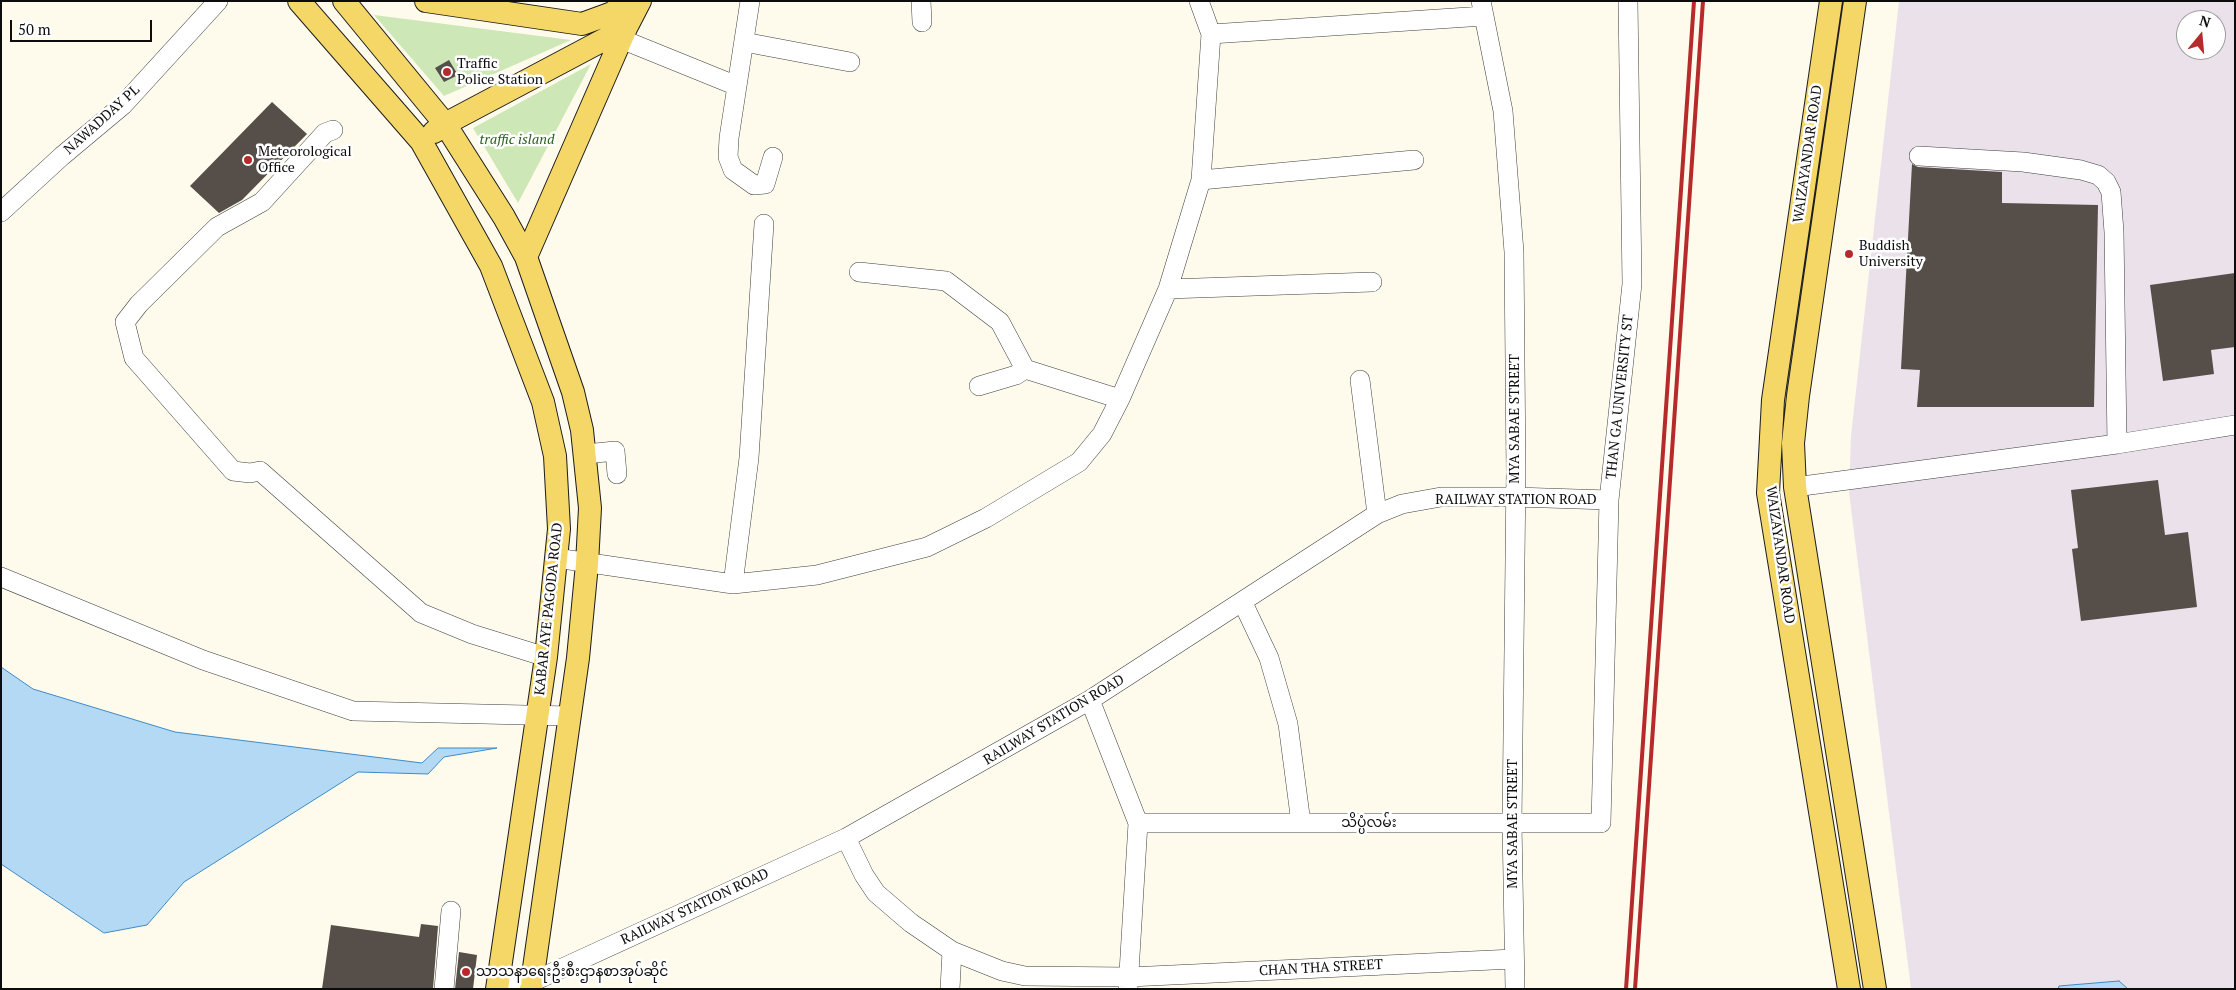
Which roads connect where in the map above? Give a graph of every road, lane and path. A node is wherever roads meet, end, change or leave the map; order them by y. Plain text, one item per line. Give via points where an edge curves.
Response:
1 (218, 1) edge
2 (299, 1) edge
3 (344, 1) edge
4 (426, 1) edge
5 (629, 1) edge
6 (640, 1) edge
7 (750, 1) edge
8 (921, 1) edge
9 (1199, 1) edge
10 (1628, 1) edge
11 (1831, 1) edge
12 (1855, 1) edge
13 (1483, 8) edge
14 (922, 22) dead end
15 (623, 33) junction
16 (1211, 34) junction
17 (744, 42) junction
18 (850, 62) dead end
19 (737, 86) junction
20 (445, 124) junction
21 (333, 130) dead end
22 (420, 142) junction
23 (1919, 156) dead end
24 (773, 157) dead end
25 (1414, 160) dead end
26 (1201, 180) junction
27 (1, 212) edge
28 (764, 224) dead end
29 (526, 257) junction
30 (859, 272) dead end
31 (1372, 282) dead end
32 (1168, 289) junction
33 (1025, 369) junction
34 (1360, 380) dead end
35 (979, 386) dead end
36 (1120, 399) junction
37 (2235, 425) edge
38 (2117, 444) junction
39 (586, 454) junction
40 (617, 474) dead end
41 (1795, 487) junction
42 (1515, 497) junction
43 (1609, 500) junction
44 (1378, 514) junction
45 (556, 558) junction
46 (588, 564) junction
47 (1, 577) edge
48 (732, 584) junction
49 (1243, 603) junction
50 (546, 657) junction
51 (1090, 700) junction
52 (538, 714) junction
53 (569, 716) junction
54 (1512, 822) junction
55 (1138, 823) junction
56 (1302, 823) junction
57 (1601, 823) joint
58 (846, 838) junction
59 (451, 911) dead end
60 (952, 951) junction
61 (1514, 959) junction
62 (1128, 983) edge
63 (497, 984) edge
64 (531, 985) edge
65 (444, 989) edge
66 (950, 989) edge
67 (1515, 989) edge
68 (1849, 989) edge
69 (1875, 989) edge

1 - 27 street, NAWADDAY PL via 123,105
2 - 22 main road, KABAR AYE PAGODA ROAD
3 - 20 main road
4 - 5 main road via 582,24 612,13
6 - 15 main road
7 - 17 street
8 - 14 street
9 - 16 street
10 - 43 street, THAN GA UNIVERSITY ST via 1632,284
11 - 68 main road, WAIZAYANDAR ROAD via 1773,400 1768,493
12 - 41 main road, WAIZAYANDAR ROAD via 1798,396
13 - 16 street
13 - 42 street, MYA SABAE STREET via 1503,111 1514,252
15 - 19 street
15 - 20 main road
15 - 29 main road
16 - 26 street
17 - 18 street
17 - 19 street
19 - 24 street via 728,157 733,170 754,184 765,184
20 - 22 main road
20 - 29 main road via 504,216
21 - 50 street via 325,133 262,202 217,227 139,304 125,322 134,358 233,471 260,471 421,613 472,634
22 - 45 main road, KABAR AYE PAGODA ROAD via 491,266 543,402 555,456 559,529
23 - 38 street via 2023,162 2080,170 2098,175 2106,182 2111,192 2114,232
25 - 26 street
26 - 32 street
28 - 48 street via 748,458
29 - 39 main road via 573,392
30 - 33 street via 946,281 1000,322
31 - 32 street
32 - 36 street
33 - 35 street via 1016,376
33 - 36 street
34 - 44 street
36 - 48 street via 1102,434 1079,462 986,518 927,547 817,575
37 - 38 street
38 - 41 street
39 - 40 street via 615,451
39 - 46 main road via 590,508
41 - 69 main road, WAIZAYANDAR ROAD
42 - 43 street, RAILWAY STATION ROAD
42 - 44 street, RAILWAY STATION ROAD via 1442,497 1402,504
42 - 54 street, MYA SABAE STREET
43 - 57 street, THAN GA UNIVERSITY ST
44 - 49 street, RAILWAY STATION ROAD
45 - 46 street
45 - 50 main road, KABAR AYE PAGODA ROAD
46 - 48 street
46 - 53 main road
47 - 52 street via 203,660 353,711
49 - 51 street, RAILWAY STATION ROAD
49 - 56 street via 1269,658 1288,724
50 - 52 main road, KABAR AYE PAGODA ROAD
51 - 55 street
51 - 58 street, RAILWAY STATION ROAD
52 - 53 street
52 - 63 main road, KABAR AYE PAGODA ROAD
53 - 64 main road
54 - 56 street, သိပ္ပံလမ်း
54 - 57 street, သိပ္ပံလမ်း
54 - 61 street, MYA SABAE STREET
55 - 56 street, သိပ္ပံလမ်း
55 - 62 street
58 - 60 street, CHAN THA STREET via 876,893 910,923
58 - 64 street, RAILWAY STATION ROAD
59 - 65 street
60 - 62 street, CHAN THA STREET via 1002,971 1025,976
60 - 66 street
61 - 62 street, CHAN THA STREET
61 - 67 street, MYA SABAE STREET
63 - 64 street

